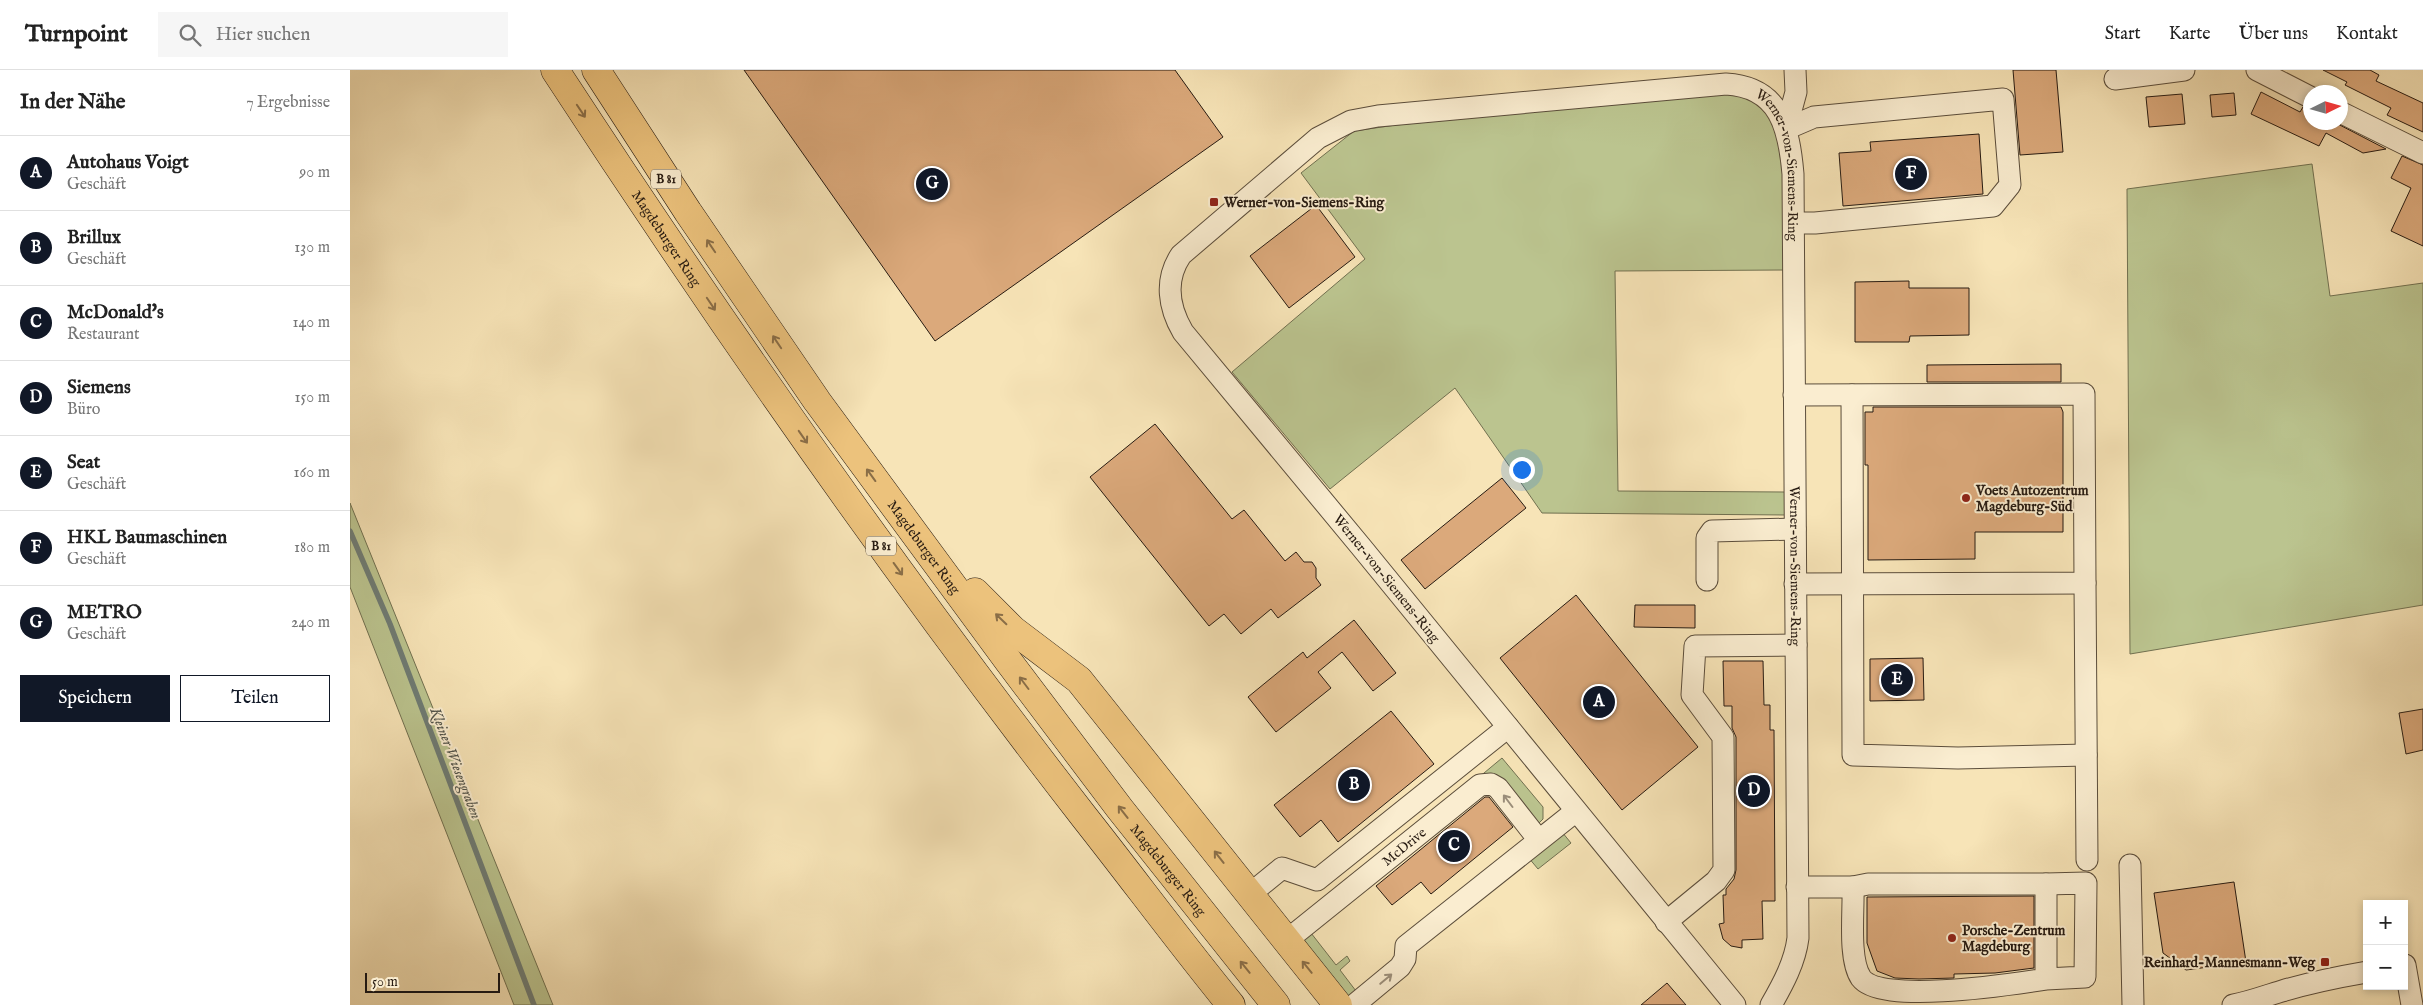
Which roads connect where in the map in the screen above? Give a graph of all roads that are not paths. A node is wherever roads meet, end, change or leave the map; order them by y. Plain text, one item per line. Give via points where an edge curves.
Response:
1 (554, 70) edge
2 (596, 70) edge
3 (1794, 70) edge
4 (2184, 70) edge
5 (2257, 70) edge
6 (2116, 80) dead end
7 (2303, 93) edge
8 (2348, 116) edge
9 (1786, 129) junction
10 (2423, 153) edge
11 (1794, 223) junction
12 (1794, 395) junction
13 (1852, 395) junction
14 (900, 514) junction
15 (1795, 529) junction
16 (1707, 580) dead end
17 (2085, 583) junction
18 (1795, 584) junction
19 (1852, 584) junction
20 (1796, 645) junction
21 (1508, 727) junction
22 (2086, 755) junction
23 (1576, 810) junction
24 (1538, 840) junction
25 (2087, 860) dead end
26 (2130, 865) dead end
27 (2046, 884) junction
28 (1797, 887) junction
29 (1853, 887) junction
30 (1249, 895) junction
31 (1666, 922) junction
32 (1286, 941) junction
33 (2411, 965) edge
34 (2363, 973) edge
35 (2046, 979) junction
36 (1232, 1005) edge
37 (1276, 1005) edge
38 (1338, 1005) edge
39 (1354, 1005) edge
40 (1735, 1005) edge
41 (1771, 1005) edge
42 (2133, 1005) edge
43 (2232, 1005) edge
44 (2412, 1005) edge

1 -> 36 highway, Magdeburger Ring / B 81 via 744,354 844,495 1003,711
14 -> 2 highway, Magdeburger Ring / B 81 via 817,401
3 - 9 street via 1796,92
4 - 6 street
5 - 7 street
8 - 10 street
9 - 11 street, Werner-von-Siemens-Ring via 1793,174
9 - 11 street via 1814,118 2004,100 2010,185 1993,206
9 - 21 street, Werner-von-Siemens-Ring via 1780,114 1759,91 1744,85 1726,84 1366,117 1318,138 1217,222 1175,264 1170,286 1171,303 1183,332
11 - 12 street, Werner-von-Siemens-Ring
12 - 13 street
12 - 15 street, Werner-von-Siemens-Ring
13 - 17 street via 2084,394
13 - 19 street
30 -> 14 highway via 1078,680 999,618 938,544
37 -> 14 highway, Magdeburger Ring / B 81 via 1120,809
15 - 16 street via 1712,530 1707,538
15 - 18 street, Werner-von-Siemens-Ring
17 - 19 street
17 - 22 street
18 - 19 street
18 - 20 street, Werner-von-Siemens-Ring
19 - 22 street via 1853,755 1958,758
20 - 28 street, Werner-von-Siemens-Ring
20 - 31 street via 1695,646 1692,695 1723,737 1724,870
21 - 23 street, Werner-von-Siemens-Ring
21 - 30 street via 1317,880 1282,868
22 - 25 street
23 - 24 street
23 - 31 street, Werner-von-Siemens-Ring
24 -> 32 street, McDrive via 1500,790 1494,785 1478,786
39 -> 24 street via 1402,965 1406,946
26 - 42 street
27 - 29 street via 1868,884
27 - 35 street
27 - 35 street via 2086,883 2085,977
28 - 29 street
28 - 41 street, Werner-von-Siemens-Ring via 1796,953
29 - 35 street via 1855,963 1861,978 1874,989 1956,992
30 - 32 highway
31 - 40 street, Werner-von-Siemens-Ring
38 -> 32 highway
33 - 44 street
34 - 43 street

